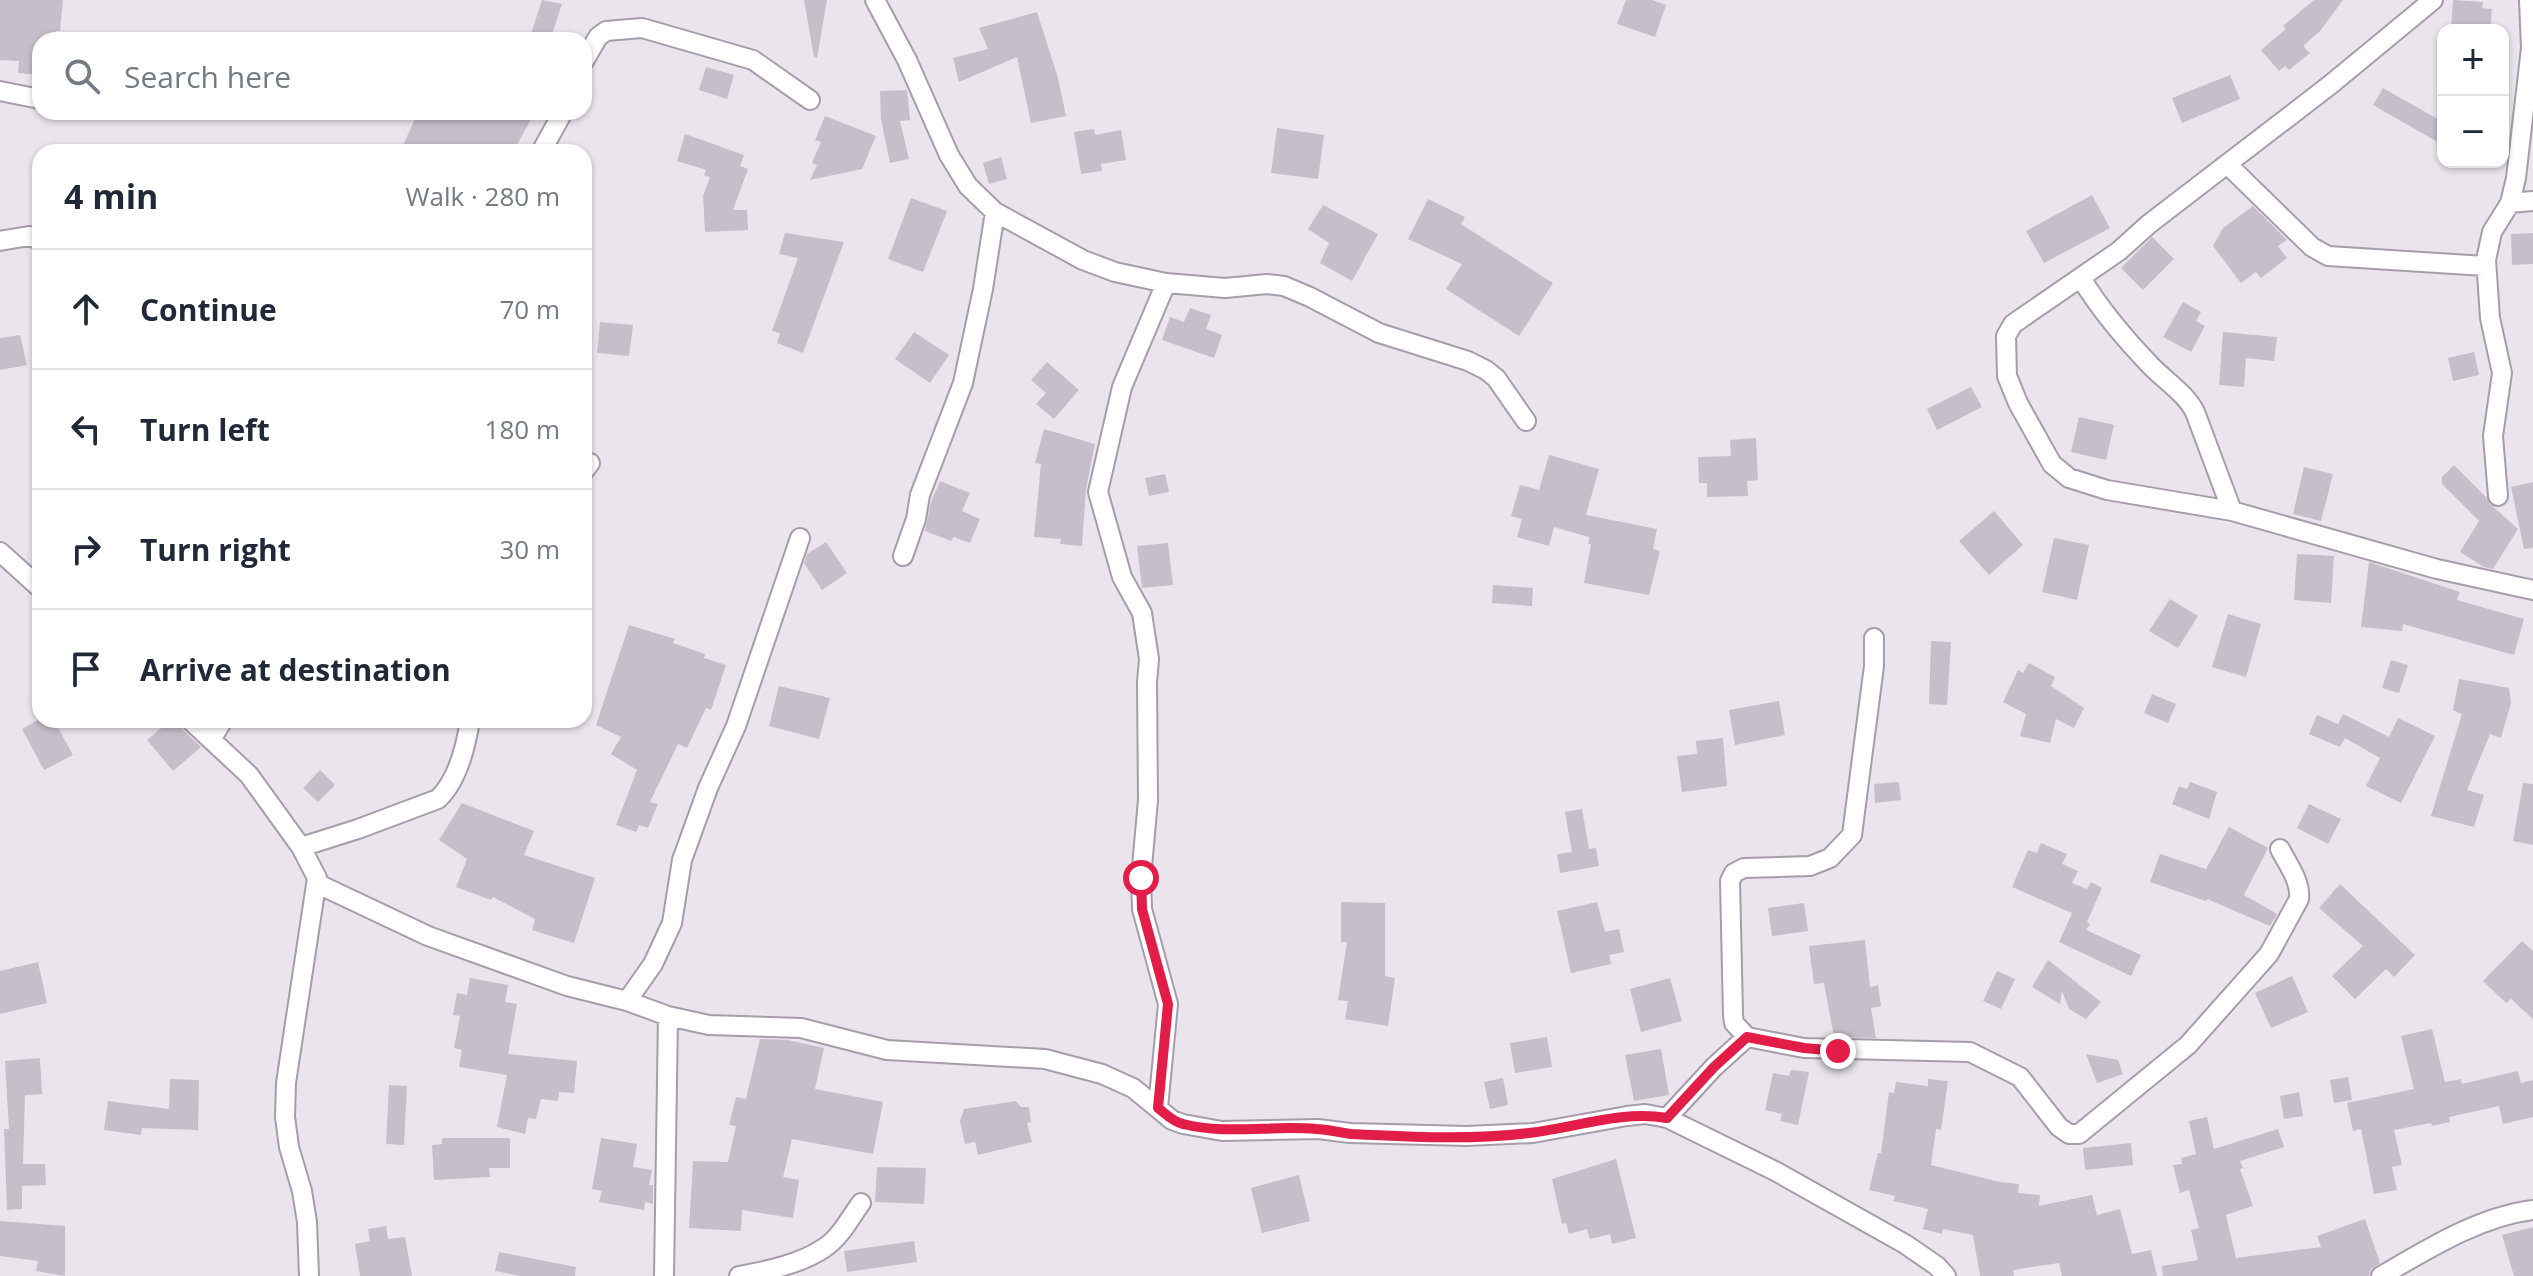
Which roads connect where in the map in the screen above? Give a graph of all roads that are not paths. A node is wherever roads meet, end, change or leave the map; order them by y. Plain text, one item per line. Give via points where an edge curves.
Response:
1 (875, 0) edge
2 (2433, 0) edge
3 (2529, 0) edge
4 (592, 47) edge
5 (0, 91) edge
6 (32, 97) edge
7 (810, 100) dead end
8 (559, 120) edge
9 (545, 144) edge
10 (2227, 164) junction
11 (2533, 201) edge
12 (2510, 203) junction
13 (995, 212) junction
14 (32, 237) edge
15 (0, 241) edge
16 (2485, 266) junction
17 (2081, 278) junction
18 (1166, 283) junction
19 (1526, 421) dead end
20 (2498, 496) dead end
21 (2232, 511) junction
22 (800, 538) dead end
23 (903, 556) dead end
24 (3, 561) edge
25 (32, 582) edge
26 (2533, 590) edge
27 (1874, 638) dead end
28 (200, 728) edge
29 (218, 728) edge
30 (468, 728) edge
31 (212, 738) junction
32 (301, 847) junction
33 (2280, 849) dead end
34 (318, 884) junction
35 (627, 1001) junction
36 (668, 1016) junction
37 (1747, 1037) junction
38 (1158, 1108) junction
39 (1667, 1118) junction
40 (861, 1203) dead end
41 (2533, 1210) edge
42 (309, 1276) edge
43 (664, 1276) edge
44 (739, 1276) edge
45 (1946, 1276) edge
46 (2381, 1276) edge

1 - 13 street via 949,155 968,186
2 - 10 street
3 - 12 street via 2531,48
4 - 7 street via 606,31 642,28 746,57
5 - 6 street
8 - 9 street
10 - 16 street via 2312,247 2328,256
10 - 17 street
11 - 12 street
12 - 16 street via 2492,232
13 - 18 street via 1083,260
13 - 23 street via 963,383
14 - 15 street
16 - 20 street via 2502,373 2493,436
17 - 21 street via 2127,341 2188,400
17 - 21 street via 2013,324 2006,336 2007,376 2052,464 2069,478 2107,490
18 - 19 street via 1284,286 1379,333 1486,370
18 - 38 street via 1122,387 1098,492 1148,644 1142,909 1168,1004
21 - 26 street via 2437,569
22 - 35 street via 736,726 682,860 672,923 653,964
24 - 25 street
27 - 37 street via 1852,835 1821,863 1744,868 1730,881 1733,1015
28 - 31 street
29 - 31 street
30 - 32 street via 455,772 438,799
31 - 32 street via 249,775
32 - 34 street
33 - 37 street via 2299,885 2299,899 2269,954 2188,1045 2079,1134 2059,1127 2020,1077 1970,1052 1838,1051
34 - 35 street via 428,936 567,986
34 - 42 street via 296,1010 285,1117 307,1222
35 - 36 street
36 - 38 street via 709,1025 801,1028 887,1050 1045,1059 1102,1074 1133,1088
36 - 43 street
37 - 39 street
38 - 39 street via 1177,1122 1222,1131 1318,1129 1425,1136 1515,1135 1627,1116
39 - 45 street via 1905,1244
40 - 44 street via 825,1248
41 - 46 street via 2453,1236

